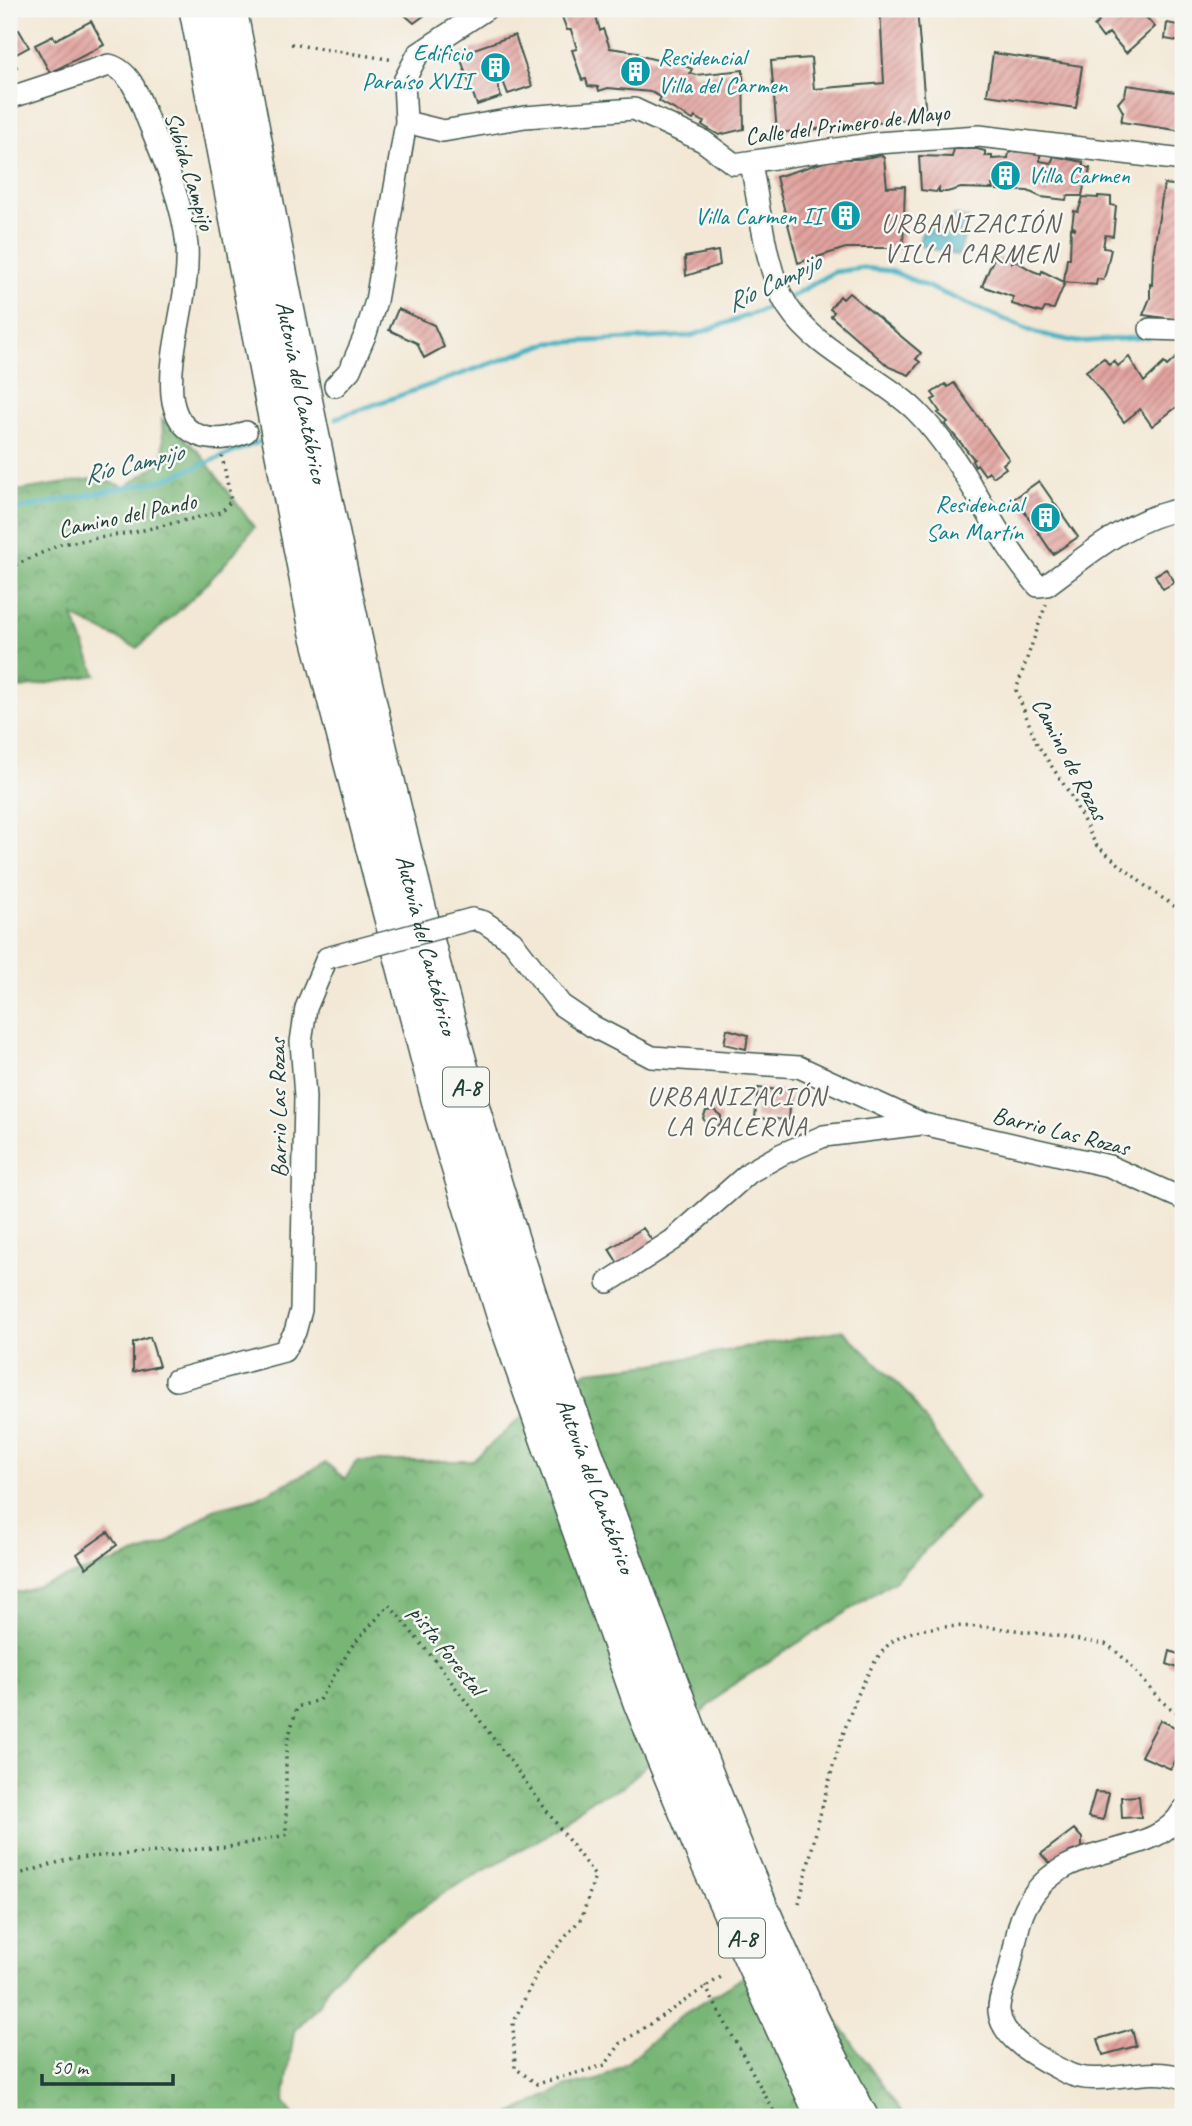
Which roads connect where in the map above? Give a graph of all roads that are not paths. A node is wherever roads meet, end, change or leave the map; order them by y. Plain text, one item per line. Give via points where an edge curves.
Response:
1 (198, 9) edge
2 (228, 9) edge
3 (486, 9) edge
4 (9, 98) edge
5 (406, 122) junction
6 (1183, 160) edge
7 (751, 164) junction
8 (1150, 329) dead end
9 (1183, 330) edge
10 (335, 386) dead end
11 (246, 432) dead end
12 (1183, 509) edge
13 (923, 1124) junction
14 (1183, 1199) edge
15 (608, 1282) dead end
16 (176, 1380) dead end
17 (1183, 1810) edge
18 (1183, 2078) edge
19 (825, 2117) edge
20 (859, 2117) edge

1 - 19 highway, Autovía del Cantábrico / A-8 via 317,628 444,1114 505,1314 642,1702
2 - 20 highway, Autovía del Cantábrico / A-8 via 296,369 381,759 471,1107 532,1306 674,1699 786,1964
3 - 5 street via 418,54 404,81
4 - 11 street, Subida Campijo via 108,65 120,68 137,92 187,245 187,285 172,395 177,415 188,429 207,440
5 - 7 street, Calle del Primero de Mayo via 443,131 525,117 634,109 703,142 734,164
5 - 10 street via 376,301 350,370
6 - 7 street, Calle del Primero de Mayo via 979,136 877,143
7 - 12 street via 776,282 789,309 821,340 916,411 964,473 1023,570 1038,586 1130,525
8 - 9 street
13 - 14 street, Barrio Las Rozas via 1109,1166
13 - 15 street, Barrio Las Rozas via 824,1136 782,1154 750,1172 673,1240
13 - 16 street, Barrio Las Rozas, bridge via 799,1067 652,1057 561,1005 512,941 484,922 472,919 327,958 306,1008 301,1042 304,1250 301,1310 295,1332 284,1350
17 - 18 street via 1172,1827 1151,1838 1072,1861 1042,1884 1027,1903 1020,1923 999,2010 1004,2030 1068,2073 1097,2079 1156,2072

